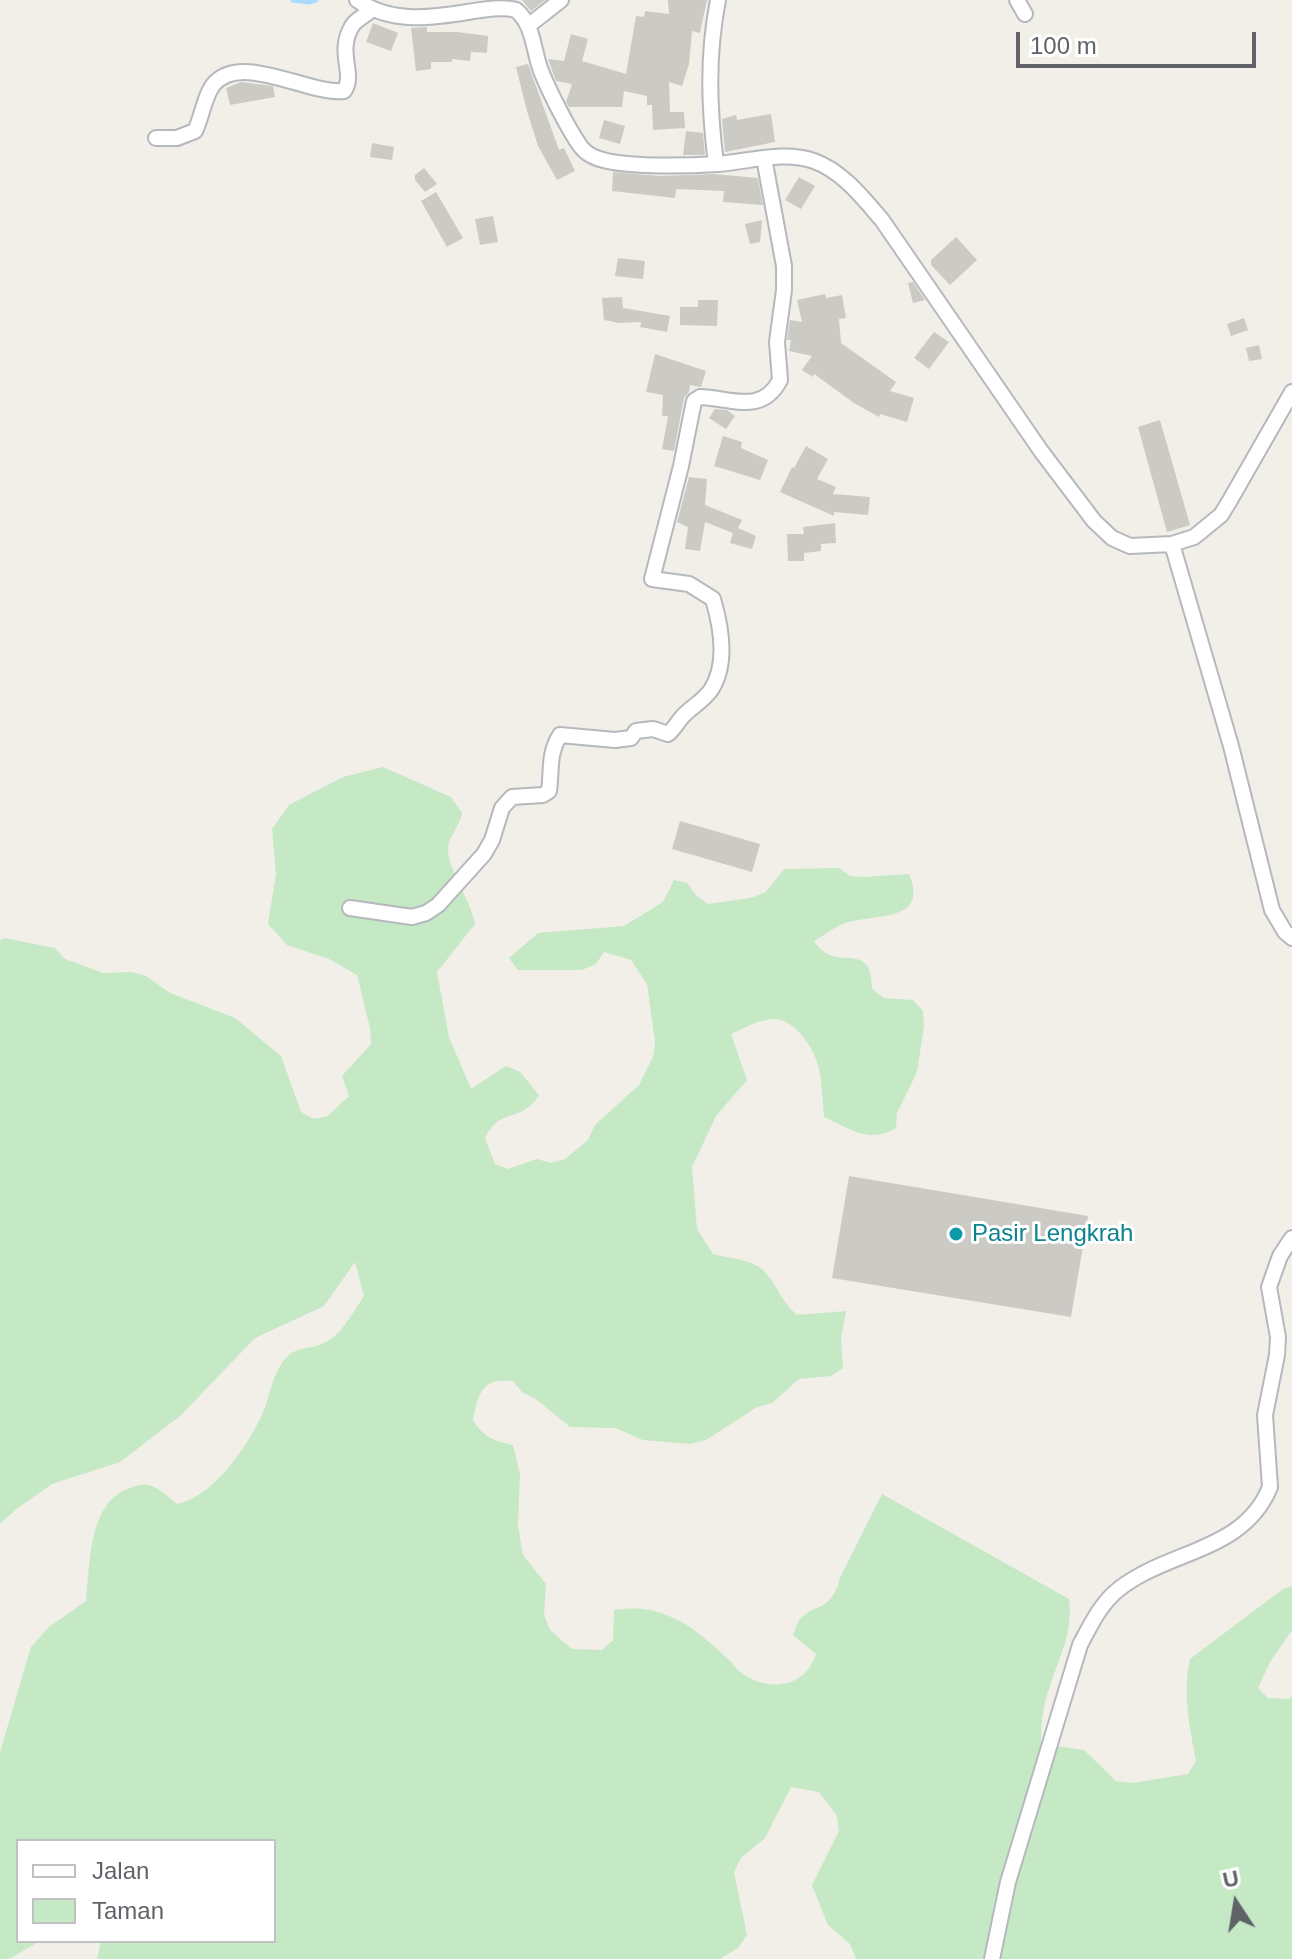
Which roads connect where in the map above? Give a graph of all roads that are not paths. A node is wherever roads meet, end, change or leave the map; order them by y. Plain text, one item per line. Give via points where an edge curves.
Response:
1 (357, 0) edge
2 (561, 0) edge
3 (718, 0) edge
4 (1017, 0) edge
5 (372, 9) junction
6 (1025, 14) dead end
7 (528, 26) junction
8 (156, 138) dead end
9 (764, 158) junction
10 (716, 164) junction
11 (1292, 392) edge
12 (1172, 544) junction
13 (350, 908) dead end
14 (1292, 938) edge
15 (1292, 1238) edge
16 (992, 1959) edge

1 - 5 street
2 - 7 street
3 - 10 street via 708,74
4 - 6 street
5 - 7 street via 422,14 502,3
5 - 8 street via 353,25 344,48 349,77 344,91 330,93 266,74 233,75 212,86 195,131
7 - 10 street via 541,71 588,154 619,162
9 - 10 street
9 - 12 street via 812,160 844,180 882,220 1094,521 1118,543
9 - 13 street via 784,266 777,342 780,380 771,393 752,403 696,399 652,579 689,584 713,599 722,628 713,687 668,734 653,729 615,740 560,735 549,762 549,791 512,797 502,808 484,854 450,895 426,913 412,917
11 - 12 street via 1221,515 1194,537
12 - 14 street via 1272,910
15 - 16 street via 1269,1287 1278,1337 1265,1415 1270,1487 1266,1497 1230,1534 1120,1588 1093,1619 1080,1645 1008,1882

